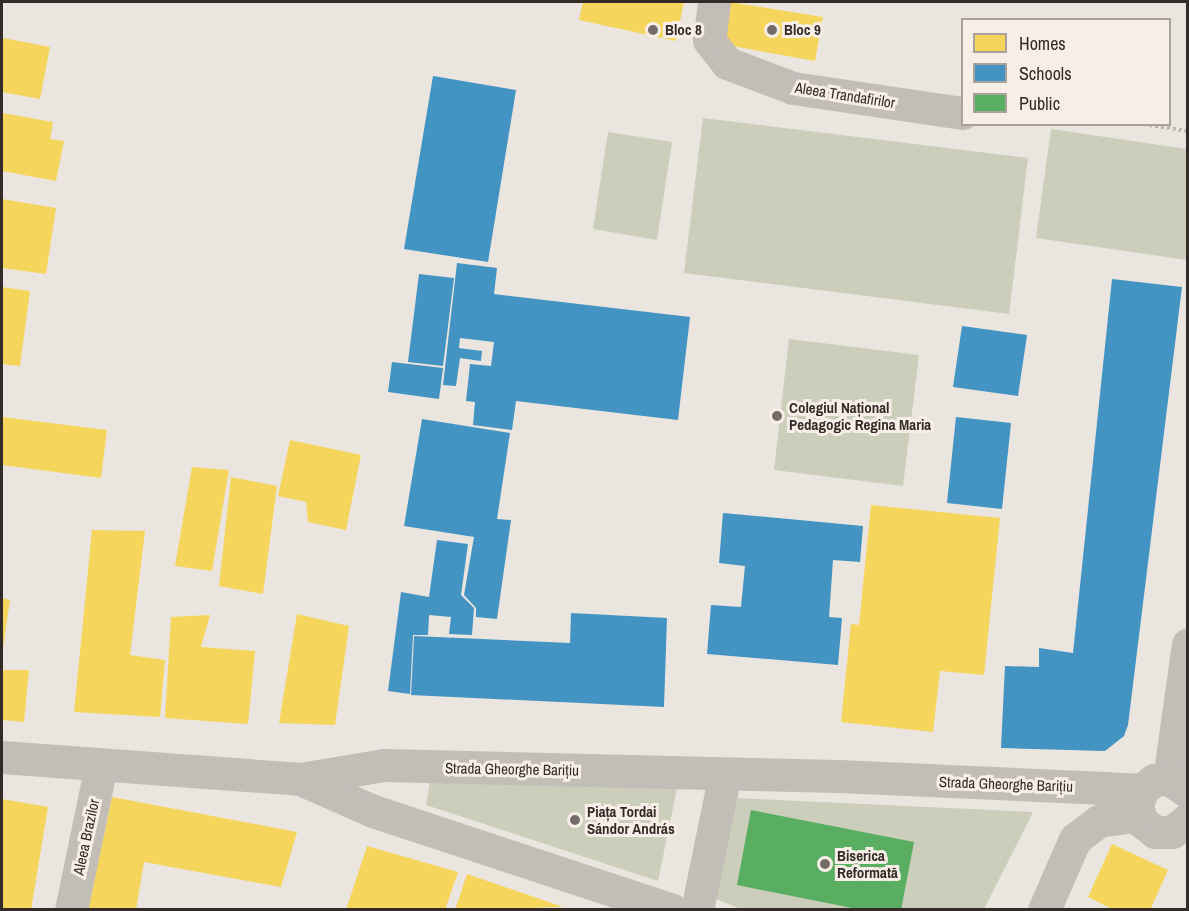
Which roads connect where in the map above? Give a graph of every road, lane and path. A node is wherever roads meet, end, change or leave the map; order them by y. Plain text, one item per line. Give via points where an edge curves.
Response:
1 (714, 2) edge
2 (961, 113) edge
3 (1156, 126) edge
4 (1188, 131) edge
5 (1188, 644) edge
6 (2, 757) edge
7 (101, 765) junction
8 (725, 774) junction
9 (300, 779) junction
10 (1159, 794) edge
11 (1188, 819) edge
12 (71, 909) edge
13 (672, 909) edge
14 (696, 909) edge
15 (1044, 909) edge

1 - 2 street, Aleea Trandafirilor via 709,40 727,63 793,88
3 - 4 path
5 - 10 street
6 - 7 street, Strada Gheorghe Barițiu
7 - 9 street, Strada Gheorghe Barițiu
7 - 12 street, Aleea Brazilor
8 - 9 street, Strada Gheorghe Barițiu via 384,765
8 - 10 street, Strada Gheorghe Barițiu
8 - 14 street
9 - 13 street, Strada Gheorghe Barițiu via 374,812
10 - 11 street via 1147,827 1163,833 1180,828
10 - 15 street via 1085,828 1075,839

